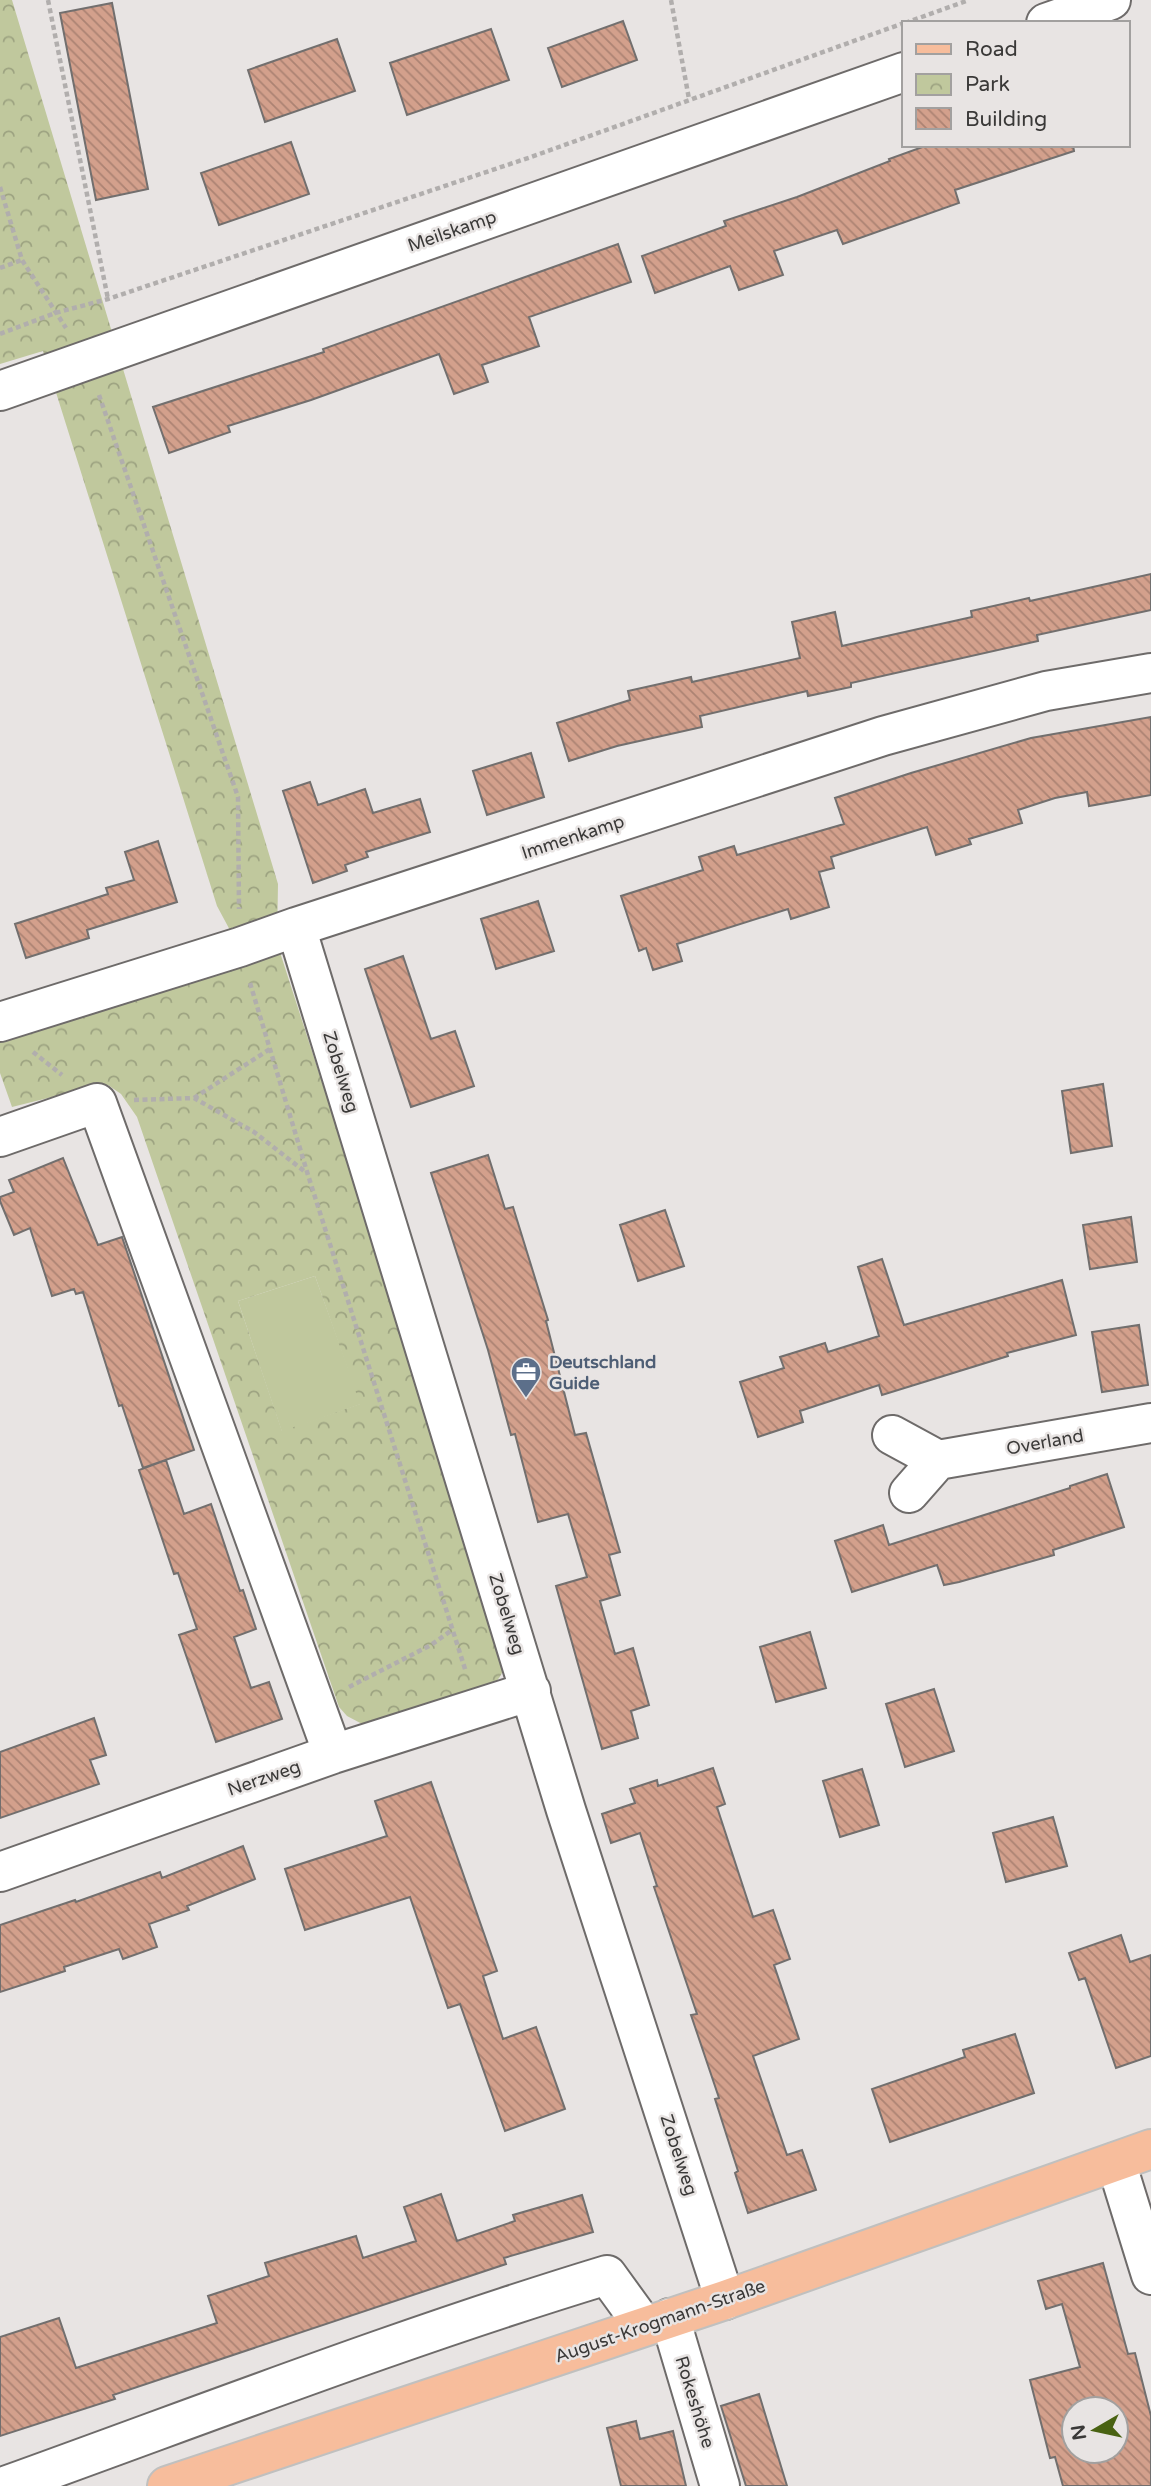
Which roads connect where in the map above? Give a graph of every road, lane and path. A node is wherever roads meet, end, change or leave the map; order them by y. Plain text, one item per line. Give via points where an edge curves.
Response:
1 (48, 0) edge
2 (671, 0) edge
3 (969, 0) edge
4 (1111, 0) edge
5 (911, 21) edge
6 (1052, 21) edge
7 (902, 24) edge
8 (902, 73) edge
9 (689, 99) junction
10 (22, 260) dead end
11 (0, 268) edge
12 (108, 299) junction
13 (0, 334) edge
14 (0, 391) edge
15 (1151, 673) edge
16 (296, 927) junction
17 (0, 1022) edge
18 (270, 1049) dead end
19 (32, 1051) dead end
20 (194, 1098) junction
21 (97, 1103) junction
22 (1, 1134) edge
23 (309, 1175) dead end
24 (1151, 1423) edge
25 (892, 1436) dead end
26 (939, 1460) junction
27 (909, 1493) dead end
28 (452, 1630) dead end
29 (531, 1691) junction
30 (313, 1705) junction
31 (333, 1754) junction
32 (0, 1872) edge
33 (1134, 2155) edge
34 (1151, 2274) edge
35 (725, 2300) junction
36 (657, 2322) junction
37 (245, 2474) edge
38 (5, 2486) edge
39 (167, 2486) edge
40 (720, 2486) edge

1 - 12 path
2 - 9 path
3 - 5 path
4 - 6 street
7 - 9 path
8 - 14 street, Meilskamp
9 - 12 path
10 - 11 path
12 - 13 path
15 - 16 street, Immenkamp via 1046,691 883,736
16 - 17 street, Immenkamp
16 - 29 street, Zobelweg
18 - 20 path
19 - 21 path
20 - 21 path
20 - 23 path via 254,1132
21 - 22 street
21 - 30 street
24 - 26 street, Overland
25 - 26 street
26 - 27 street
28 - 30 path
29 - 31 street, Nerzweg
29 - 35 street, Zobelweg
30 - 31 street
31 - 32 street, Nerzweg
33 - 34 street
33 - 35 main road, August-Krogmann-Straße
35 - 36 main road, August-Krogmann-Straße
36 - 37 main road, August-Krogmann-Straße
36 - 38 street via 607,2275 214,2409
36 - 40 street, Rokeshöhe
37 - 39 main road, August-Krogmann-Straße

